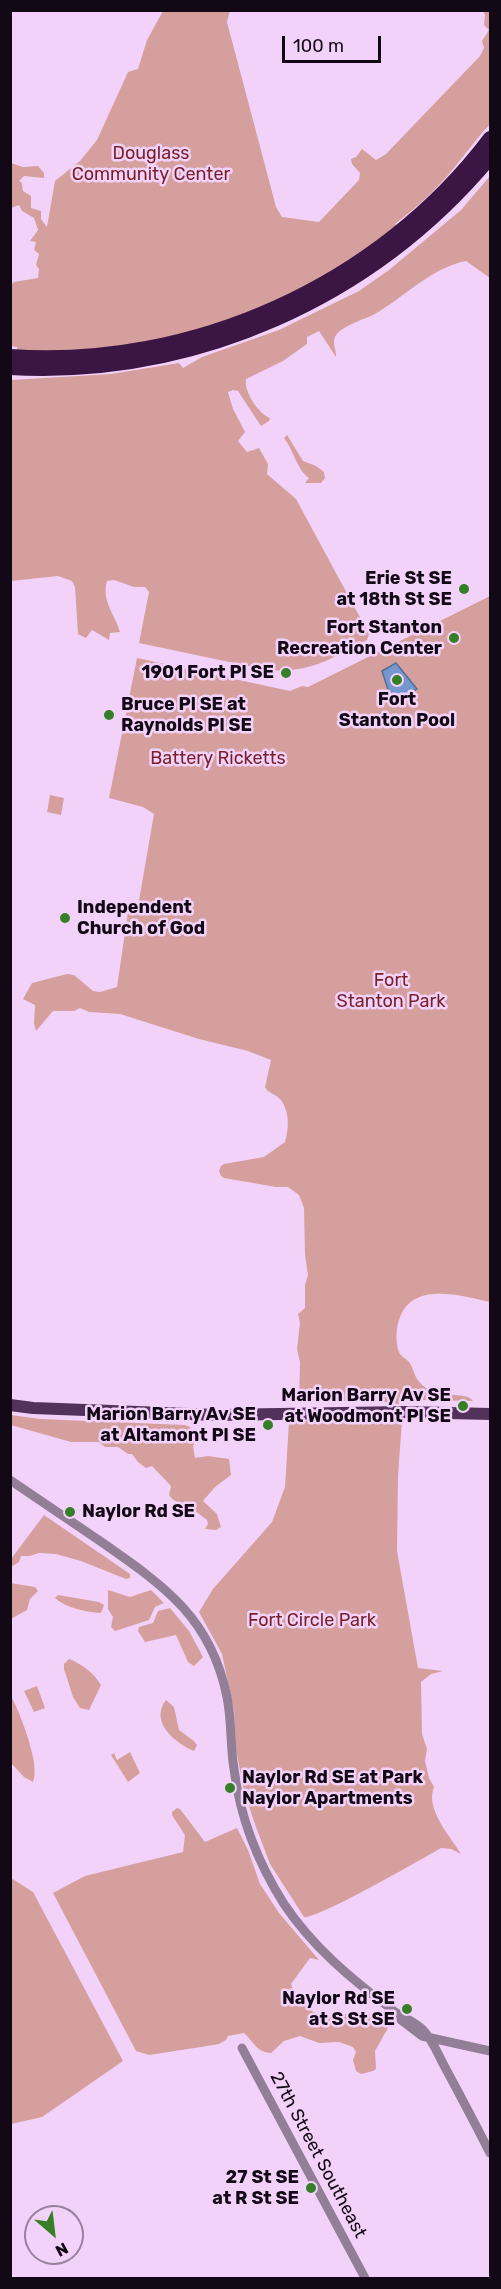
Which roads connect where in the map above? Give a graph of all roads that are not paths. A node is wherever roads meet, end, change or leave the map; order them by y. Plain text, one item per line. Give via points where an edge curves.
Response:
1 (490, 138) edge
2 (490, 158) edge
3 (10, 356) edge
4 (10, 368) edge
5 (61, 369) junction
6 (10, 374) edge
7 (10, 1405) edge
8 (490, 1414) edge
9 (10, 1480) edge
10 (429, 2037) junction
11 (242, 2048) dead end
12 (490, 2051) edge
13 (490, 2153) edge
14 (364, 2278) edge

1 - 3 highway via 449,185 400,231 335,276 276,308 209,333 134,350 75,356
2 - 5 highway via 446,206 401,246 355,279 309,304 248,332 190,350 133,362
4 - 5 highway
5 - 6 highway
7 - 8 main road via 216,1415
9 - 10 street via 152,1577 194,1620 222,1678 229,1707 238,1796 268,1877 316,1945 398,2013 398,2018 416,2033
10 - 12 street
10 - 13 street
11 - 14 street, 27th Street Southeast

